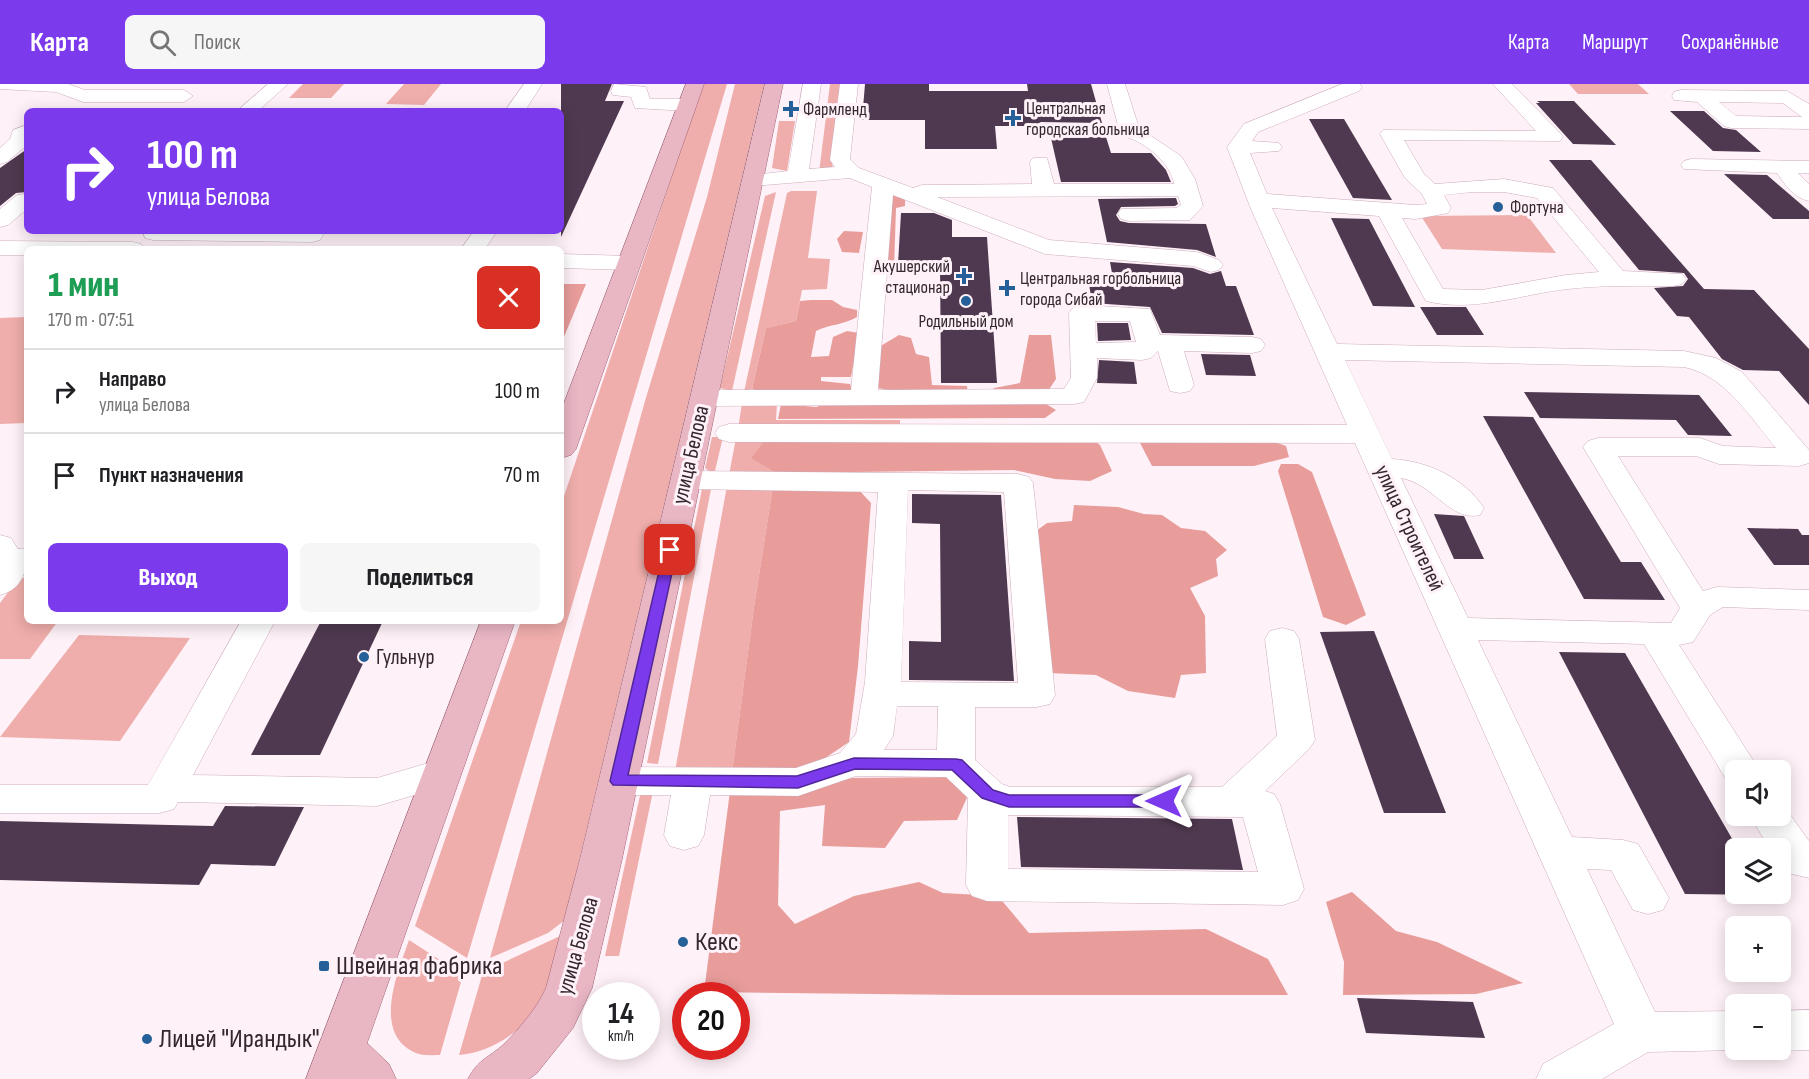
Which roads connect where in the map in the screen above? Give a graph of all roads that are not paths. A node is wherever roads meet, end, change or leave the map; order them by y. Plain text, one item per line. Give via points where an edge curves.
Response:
1 (0, 84) edge
2 (199, 84) edge
3 (279, 84) edge
4 (533, 84) edge
5 (623, 84) edge
6 (774, 84) edge
7 (812, 84) edge
8 (849, 84) edge
9 (1116, 84) edge
10 (1351, 84) edge
11 (1502, 84) edge
12 (45, 86) junction
13 (691, 94) edge
14 (83, 96) junction
15 (184, 96) junction
16 (1681, 96) dead end
17 (1705, 96) junction
18 (9, 105) dead end
19 (64, 105) dead end
20 (170, 108) edge
21 (251, 108) edge
22 (517, 108) edge
23 (1809, 113) edge
24 (1809, 123) edge
25 (1041, 130) dead end
26 (1131, 131) junction
27 (24, 132) edge
28 (1237, 147) junction
29 (1272, 147) dead end
30 (9, 148) edge
31 (1532, 154) dead end
32 (1040, 162) dead end
33 (1690, 165) dead end
34 (1783, 166) junction
35 (1809, 167) edge
36 (852, 171) junction
37 (798, 174) junction
38 (753, 180) junction
39 (1473, 186) junction
40 (891, 187) junction
41 (1006, 191) junction
42 (1044, 191) junction
43 (1431, 191) junction
44 (1809, 195) edge
45 (1258, 200) junction
46 (24, 201) edge
47 (1386, 209) junction
48 (0, 220) edge
49 (24, 226) edge
50 (0, 229) edge
51 (152, 234) edge
52 (205, 234) edge
53 (308, 238) edge
54 (1033, 242) junction
55 (138, 246) edge
56 (0, 248) edge
57 (24, 248) edge
58 (564, 261) edge
59 (601, 262) junction
60 (629, 263) junction
61 (1211, 265) dead end
62 (564, 270) edge
63 (1617, 278) junction
64 (1674, 279) dead end
65 (1159, 344) junction
66 (1252, 345) dead end
67 (1083, 350) junction
68 (1328, 352) junction
69 (1180, 385) dead end
70 (704, 398) junction
71 (864, 398) junction
72 (1775, 429) junction
73 (1809, 430) edge
74 (729, 433) dead end
75 (1366, 434) junction
76 (564, 441) edge
77 (1381, 467) junction
78 (686, 480) junction
79 (876, 481) junction
80 (1469, 508) dead end
81 (1809, 600) edge
82 (1697, 608) junction
83 (256, 624) edge
84 (497, 624) edge
85 (1455, 628) junction
86 (1654, 634) junction
87 (1282, 639) dead end
88 (881, 694) junction
89 (957, 694) junction
90 (1734, 760) edge
91 (854, 764) junction
92 (956, 764) junction
93 (442, 773) junction
94 (618, 781) junction
95 (693, 782) junction
96 (166, 788) junction
97 (988, 794) junction
98 (0, 799) edge
99 (1231, 801) junction
100 (1776, 826) edge
101 (684, 835) dead end
102 (1557, 852) junction
103 (1809, 862) edge
104 (1648, 898) dead end
105 (1809, 1030) edge
106 (1725, 1031) edge
107 (1791, 1031) edge
108 (1641, 1032) junction
109 (348, 1068) edge
110 (492, 1079) edge
111 (1560, 1079) edge

1 - 12 street
2 - 15 street
3 - 21 street
4 - 22 street
5 - 13 street via 620,91 639,91 642,104
6 - 38 main road, улица Белова
7 - 37 street
8 - 36 street via 840,160
9 - 26 street
10 - 28 street via 1353,87 1251,128
11 - 43 street via 1553,137 1390,134 1416,178
12 - 14 street
12 - 18 street
13 - 60 main road
14 - 15 street
14 - 19 street
15 - 20 street
16 - 17 street
17 - 23 street via 1787,97
17 - 24 street via 1731,122
25 - 26 street
26 - 42 street via 1174,158 1186,181 1192,206 1182,215 1104,214 1071,192
27 - 30 street
28 - 29 street
28 - 45 street, улица Строителей
31 - 39 street via 1469,158
32 - 42 street
33 - 34 street
34 - 35 street
34 - 44 street
36 - 37 street
36 - 40 street
37 - 38 street
38 - 70 main road, улица Белова
39 - 43 street
39 - 63 street via 1531,187 1545,193
40 - 41 street
40 - 54 street
40 - 71 street
41 - 42 street
41 - 54 street via 1014,214
43 - 47 street via 1440,208 1416,212
45 - 47 street
45 - 68 street, улица Строителей
46 - 48 street
47 - 63 street via 1435,296 1482,297 1566,282
49 - 50 street
51 - 55 street
52 - 53 street
54 - 61 street via 1045,248 1197,259
56 - 57 street
58 - 59 street
59 - 60 street
59 - 62 street
60 - 76 main road
63 - 64 street
65 - 66 street
65 - 67 street via 1142,352
65 - 67 street via 1141,314 1082,313
65 - 69 street
67 - 71 street via 1084,378 1074,396
68 - 72 street via 1684,359 1707,364 1732,378
68 - 75 street, улица Строителей
70 - 71 street
70 - 78 main road, улица Белова
72 - 73 street
72 - 82 street via 1799,457 1719,455 1700,447 1598,447
74 - 75 street
75 - 77 street, улица Строителей
77 - 80 street via 1413,468 1445,486
77 - 85 street, улица Строителей
78 - 79 street
78 - 94 main road, улица Белова
79 - 88 street via 893,487
79 - 89 street via 1018,483 1037,695
81 - 82 street via 1717,597
82 - 86 street via 1682,634
83 - 96 street
84 - 93 main road
85 - 86 street
85 - 102 street, улица Строителей
86 - 90 street
87 - 99 street via 1296,740
88 - 89 street
88 - 91 street via 874,736
89 - 92 street
91 - 92 street
91 - 95 street via 798,782
92 - 97 street
93 - 96 street via 377,792
93 - 109 main road
94 - 95 street
94 - 110 main road, улица Белова via 568,988 557,1014 520,1059
95 - 101 street
96 - 98 street via 160,799
97 - 99 street via 1009,801
97 - 99 street via 987,885 1283,889 1260,804
100 - 103 street via 1803,862
102 - 104 street via 1623,855
102 - 108 street, улица Строителей
105 - 107 street
106 - 108 street
108 - 111 street

